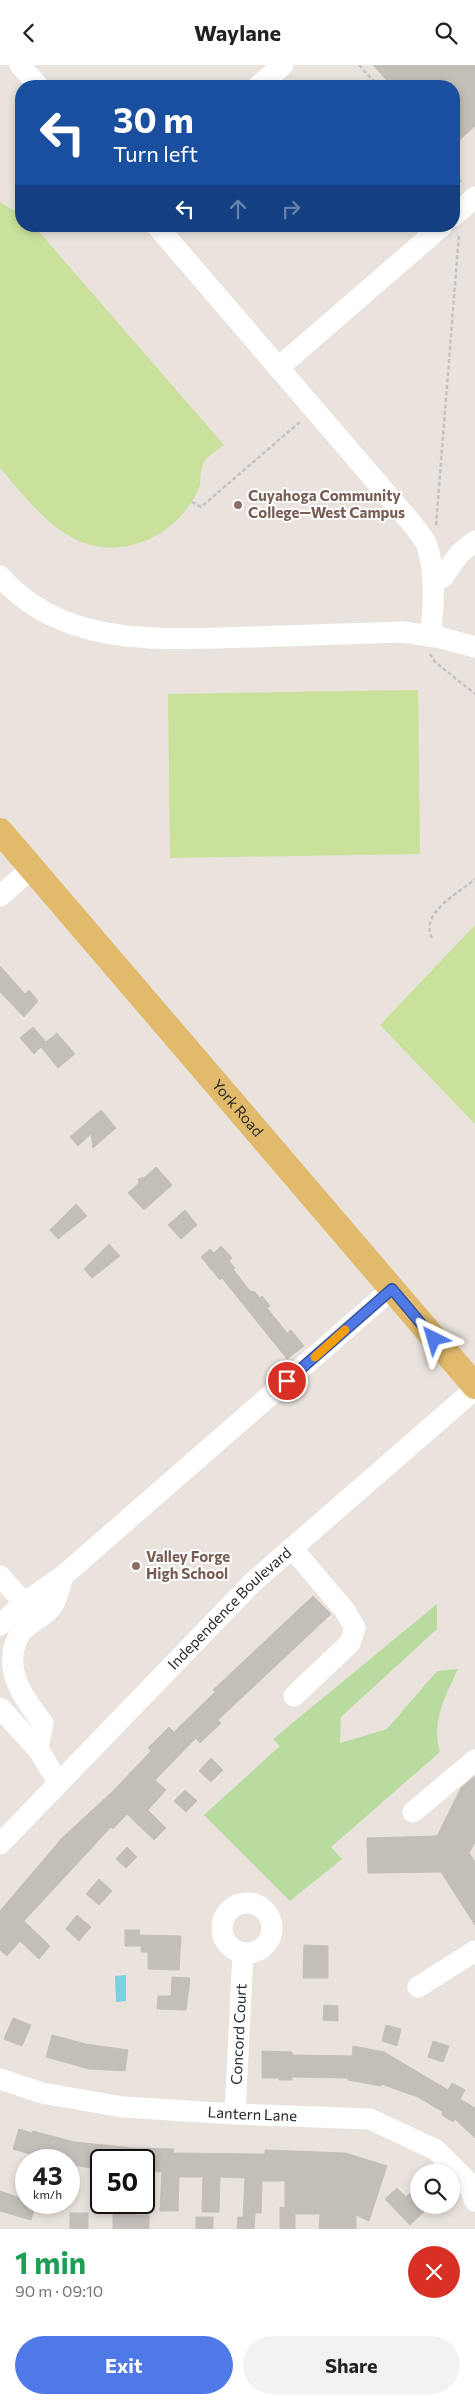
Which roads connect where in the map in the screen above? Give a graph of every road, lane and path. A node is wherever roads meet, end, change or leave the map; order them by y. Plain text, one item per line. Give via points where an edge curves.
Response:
1 (20, 65) edge
2 (283, 65) edge
3 (359, 65) edge
4 (33, 80) edge
5 (265, 80) edge
6 (373, 80) edge
7 (463, 208) edge
8 (163, 232) edge
9 (435, 232) edge
10 (278, 368) junction
11 (314, 410) junction
12 (192, 502) dead end
13 (475, 541) edge
14 (426, 543) junction
15 (0, 576) edge
16 (433, 583) junction
17 (430, 636) junction
18 (475, 647) edge
19 (475, 694) edge
20 (0, 831) edge
21 (32, 869) junction
22 (475, 879) edge
23 (0, 896) edge
24 (432, 937) dead end
25 (392, 1289) junction
26 (475, 1387) edge
27 (292, 1548) junction
28 (63, 1575) junction
29 (0, 1576) edge
30 (24, 1603) junction
31 (0, 1625) edge
32 (294, 1695) dead end
33 (0, 1708) edge
34 (38, 1749) junction
35 (475, 1760) edge
36 (58, 1782) junction
37 (412, 1812) dead end
38 (0, 1844) edge
39 (475, 1951) edge
40 (243, 1953) dead end
41 (418, 1987) dead end
42 (0, 2079) edge
43 (235, 2115) junction
44 (475, 2201) edge

1 - 4 street
2 - 5 street
3 - 6 path
7 - 14 path via 436,524
8 - 10 street
9 - 10 street
10 - 11 street
11 - 12 path via 201,507
11 - 14 street
13 - 16 street via 460,554 443,577
14 - 16 street
15 - 17 street via 10,588 57,619 116,636 162,639 404,633
16 - 17 street
17 - 18 street
17 - 19 path via 429,650 435,663
20 - 21 main road, York Road
21 - 23 street
21 - 25 main road, York Road
22 - 24 path via 436,911 429,921
25 - 26 main road, York Road
25 - 28 street
26 - 27 street, Independence Boulevard
27 - 32 street via 346,1612 355,1628 350,1643
27 - 36 street, Independence Boulevard via 254,1582
28 - 30 street
28 - 34 street via 53,1605 21,1633 11,1651 9,1667 16,1689 43,1723
29 - 30 street
30 - 31 street
33 - 34 street
34 - 36 street
35 - 37 street
36 - 38 street, Independence Boulevard
39 - 41 street
40 - 43 street, Concord Court
42 - 43 street, Lantern Lane via 42,2093 123,2107
43 - 44 street, Lantern Lane via 370,2119 436,2151 467,2181

